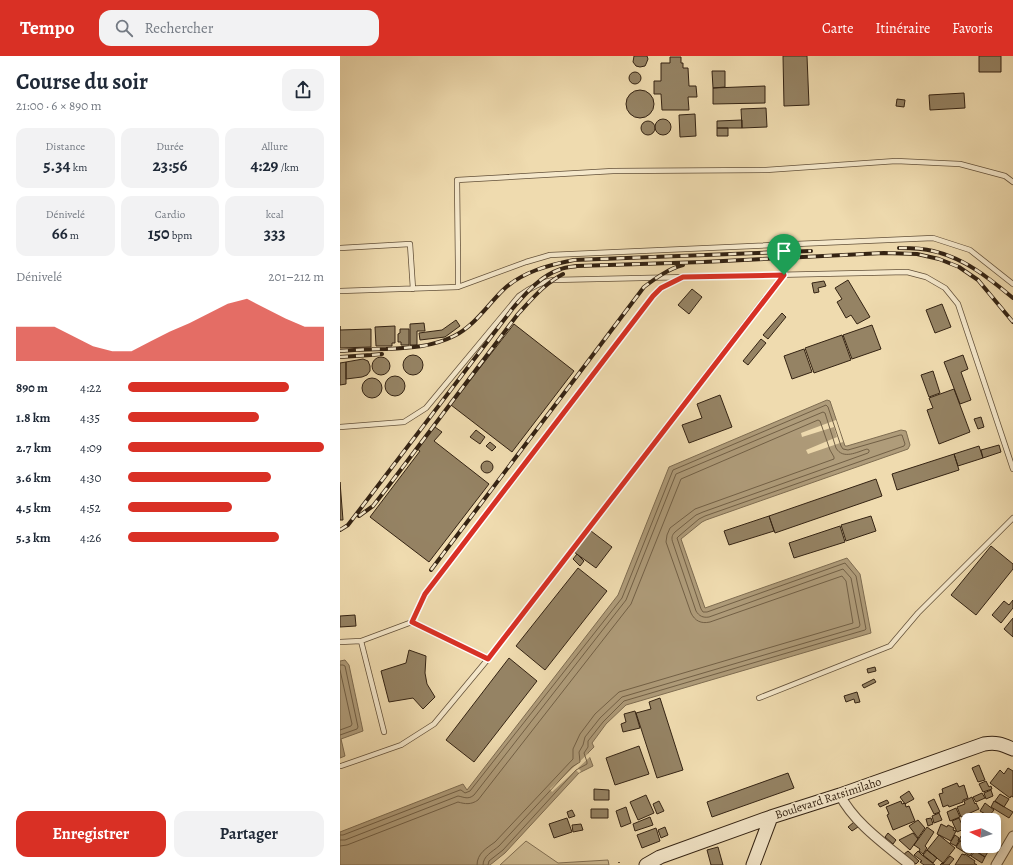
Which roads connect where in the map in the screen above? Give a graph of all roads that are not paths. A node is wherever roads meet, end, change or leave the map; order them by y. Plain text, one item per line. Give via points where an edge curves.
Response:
1 (1013, 182) edge
2 (340, 248) edge
3 (784, 275) junction
4 (683, 277) junction
5 (1013, 284) edge
6 (458, 287) junction
7 (413, 288) junction
8 (340, 291) edge
9 (340, 427) edge
10 (1013, 469) edge
11 (1013, 518) edge
12 (412, 622) junction
13 (360, 640) junction
14 (340, 642) edge
15 (488, 659) junction
16 (759, 698) dead end
17 (384, 732) dead end
18 (1013, 749) edge
19 (341, 766) edge
20 (840, 795) junction
21 (771, 817) junction
22 (1013, 836) edge
23 (646, 865) edge
24 (753, 865) edge
25 (910, 865) edge
26 (996, 865) edge

1 - 6 lane via 1006,176 960,164 896,162 766,170 613,171 457,180
2 - 7 lane via 410,244
3 - 4 lane
3 - 10 lane via 907,272 926,276 945,288 958,304
3 - 15 lane
4 - 9 lane via 545,281 519,296 426,408 404,422
4 - 12 lane via 661,288 653,296 425,594
5 - 6 lane via 970,250 933,238 550,255
6 - 7 lane
7 - 8 lane
11 - 16 lane via 918,613 890,646
12 - 13 lane
12 - 15 lane
13 - 14 lane
13 - 17 lane
15 - 19 lane via 434,724 401,745
18 - 20 main road, Boulevard Ratsimilaho via 993,743 984,744
20 - 21 main road, Boulevard Ratsimilaho
20 - 25 street via 845,805 864,826
21 - 23 main road, Boulevard Ratsimilaho via 660,857
21 - 24 main road
22 - 26 street

